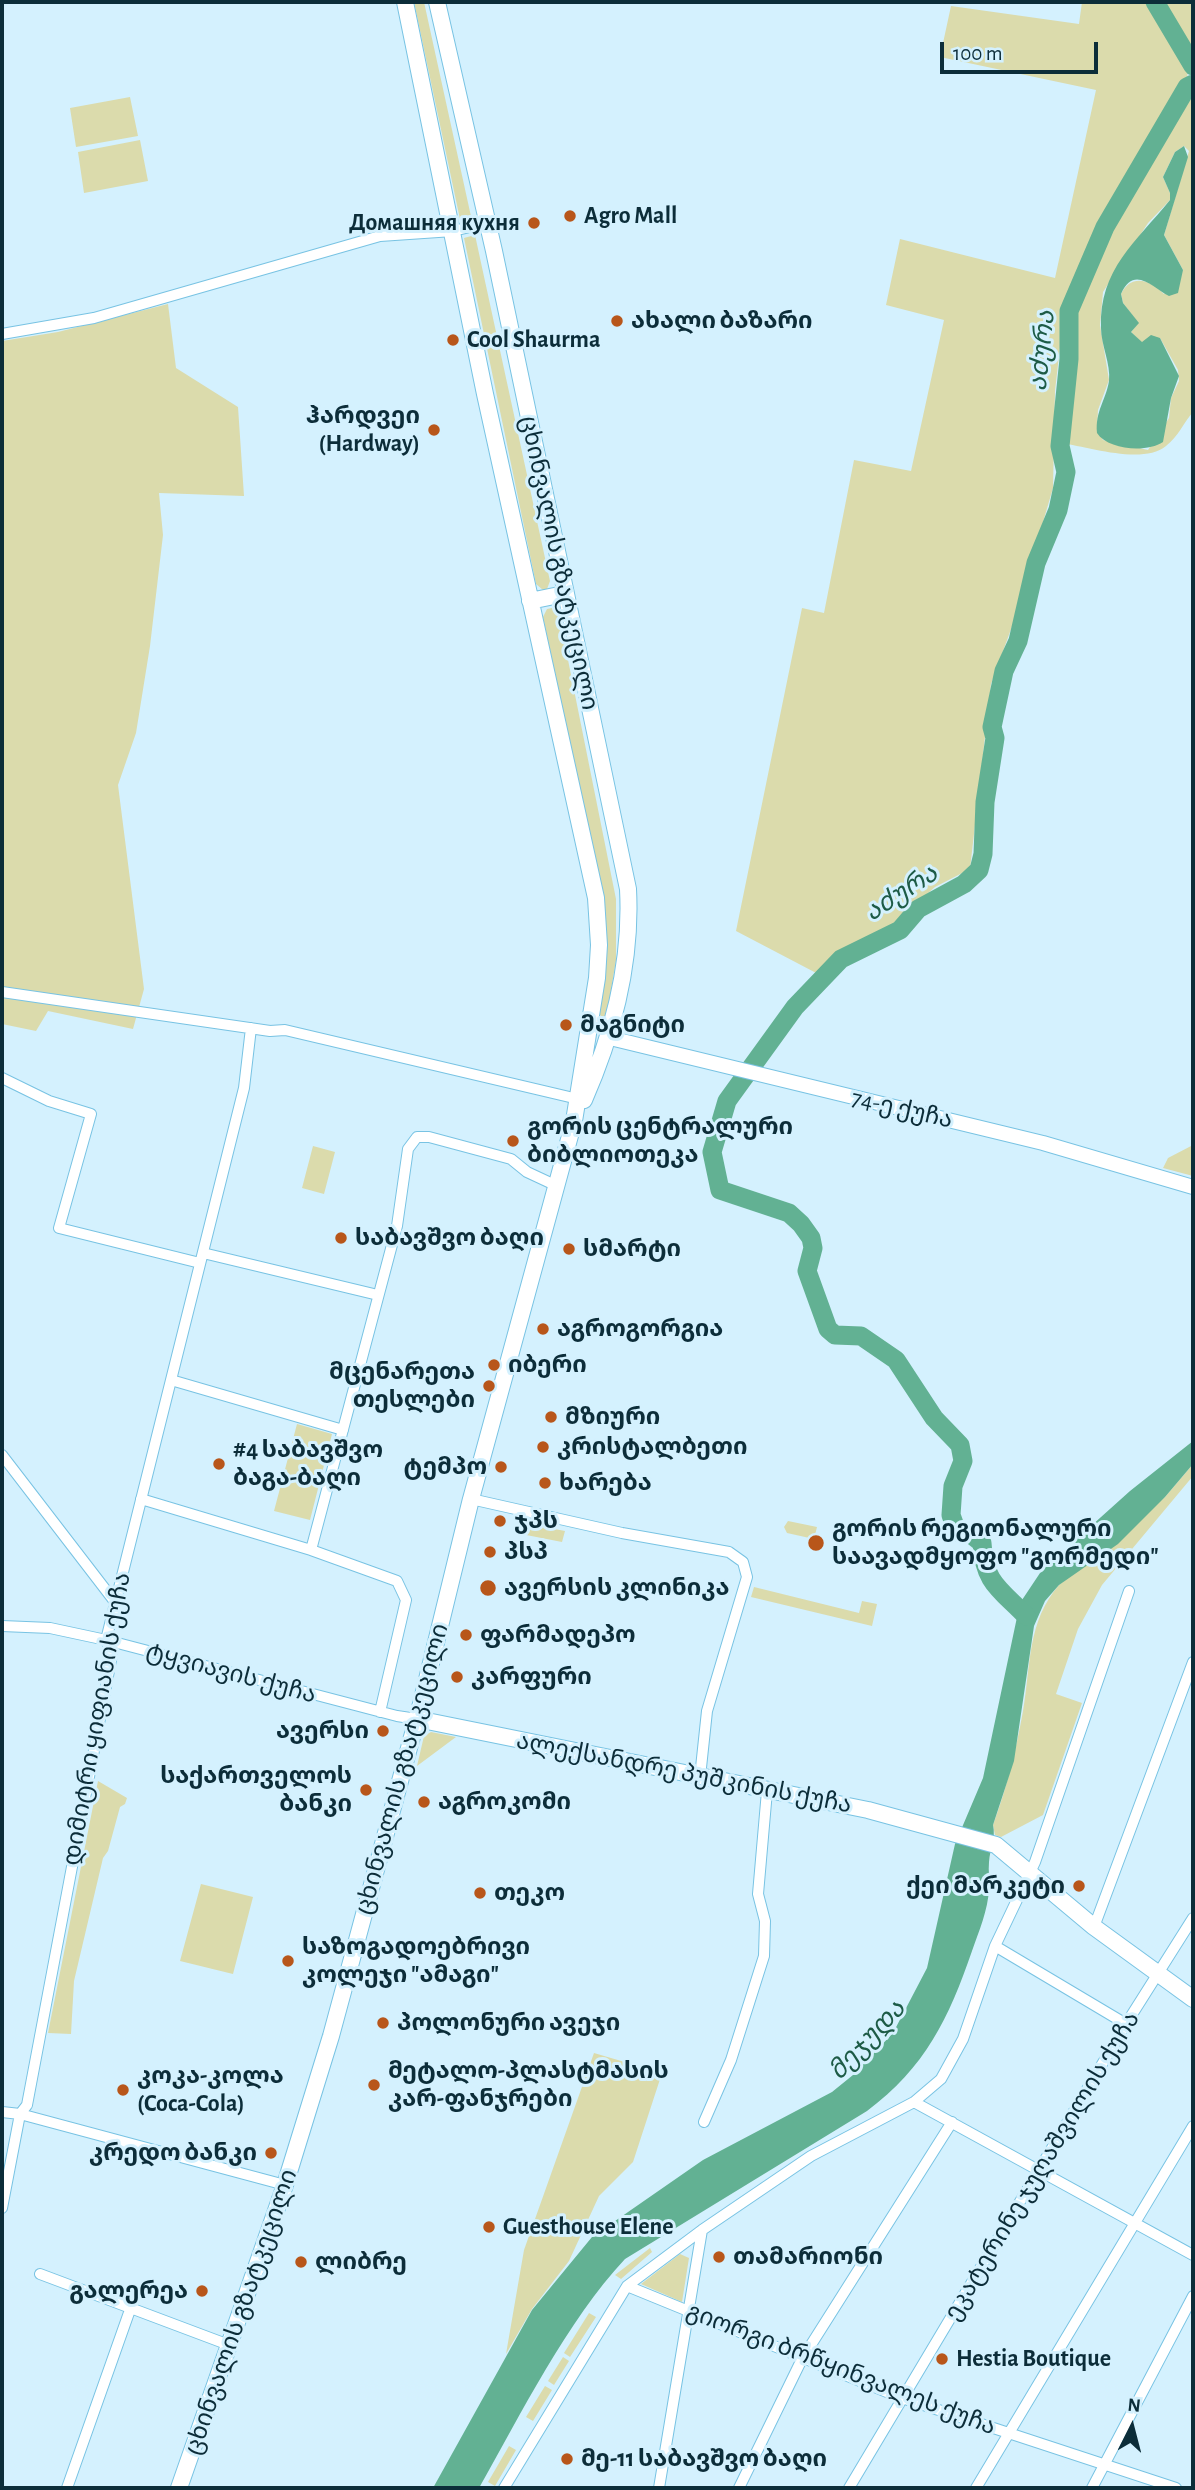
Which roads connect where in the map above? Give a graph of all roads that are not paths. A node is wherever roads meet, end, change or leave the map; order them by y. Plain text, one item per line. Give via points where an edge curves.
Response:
1 (405, 2) edge
2 (437, 2) edge
3 (487, 223) junction
4 (453, 231) junction
5 (2, 334) edge
6 (564, 594) junction
7 (530, 601) junction
8 (2, 992) edge
9 (251, 1028) junction
10 (590, 1028) junction
11 (610, 1038) junction
12 (2, 1078) edge
13 (578, 1099) junction
14 (575, 1121) junction
15 (557, 1186) junction
16 (1193, 1187) edge
17 (202, 1258) junction
18 (378, 1295) junction
19 (171, 1380) junction
20 (343, 1430) junction
21 (2, 1455) edge
22 (141, 1499) junction
23 (471, 1499) junction
24 (311, 1550) junction
25 (1129, 1591) dead end
26 (115, 1602) junction
27 (2, 1626) edge
28 (106, 1640) junction
29 (1193, 1662) edge
30 (380, 1712) junction
31 (417, 1719) junction
32 (700, 1777) junction
33 (767, 1791) junction
34 (1031, 1873) junction
35 (1193, 1918) edge
36 (1094, 1927) junction
37 (995, 1946) junction
38 (1158, 1973) junction
39 (1193, 1999) edge
40 (1126, 2024) junction
41 (914, 2102) junction
42 (2, 2112) edge
43 (20, 2114) junction
44 (704, 2122) dead end
45 (952, 2122) junction
46 (1193, 2126) edge
47 (1040, 2170) junction
48 (285, 2185) junction
49 (2, 2208) edge
50 (1134, 2222) junction
51 (702, 2230) junction
52 (1193, 2255) edge
53 (40, 2274) dead end
54 (627, 2286) junction
55 (1193, 2296) edge
56 (131, 2307) junction
57 (689, 2312) junction
58 (229, 2344) junction
59 (802, 2360) junction
60 (903, 2399) junction
61 (1010, 2434) junction
62 (1104, 2465) junction
63 (67, 2488) edge
64 (179, 2488) edge
65 (504, 2488) edge
66 (660, 2488) edge
67 (739, 2488) edge
68 (849, 2488) edge
69 (976, 2488) edge
70 (1092, 2488) edge
71 (1176, 2488) edge

1 - 4 main road, ცხინვალის გზატკეცილი
2 - 3 main road, ცხინვალის გზატკეცილი
3 - 4 street
3 - 6 main road, ცხინვალის გზატკეცილი
4 - 5 street via 380,236 94,318
4 - 7 main road, ცხინვალის გზატკეცილი
6 - 7 main road
6 - 11 main road, ცხინვალის გზატკეცილი via 628,889 629,942
7 - 10 main road, ცხინვალის გზატკეცილი via 596,898 599,945
8 - 9 street
9 - 13 street via 285,1030
9 - 17 street, დიმიტრი ყიფიანის ქუჩა via 244,1088
10 - 11 main road
10 - 13 main road, ცხინვალის გზატკეცილი
11 - 14 main road, ცხინვალის გზატკეცილი
11 - 16 street, 74-ე ქუჩა via 1043,1143
12 - 17 street via 49,1101 91,1114 59,1228
13 - 14 main road, ცხინვალის გზატკეცილი
14 - 15 main road, ცხინვალის გზატკეცილი
15 - 18 street via 511,1159 429,1136 417,1137 408,1149 397,1226
15 - 23 main road, ცხინვალის გზატკეცილი
17 - 18 street
17 - 19 street, დიმიტრი ყიფიანის ქუჩა
18 - 20 street
19 - 20 street
19 - 22 street, დიმიტრი ყიფიანის ქუჩა
20 - 24 street
21 - 26 street
22 - 24 street
22 - 26 street, დიმიტრი ყიფიანის ქუჩა
23 - 31 main road, ცხინვალის გზატკეცილი
23 - 32 street via 729,1552 743,1562 747,1577 707,1711
24 - 30 street via 397,1581 406,1600
25 - 34 street
26 - 28 street, დიმიტრი ყიფიანის ქუჩა
27 - 28 street, ტყვიავის ქუჩა via 50,1628
28 - 30 street, ტყვიავის ქუჩა
28 - 43 street, დიმიტრი ყიფიანის ქუჩა via 111,1655 27,2105
29 - 36 street
30 - 31 street, ტყვიავის ქუჩა
31 - 32 main road, ალექსანდრე პუშკინის ქუჩა
31 - 48 main road, ცხინვალის გზატკეცილი via 331,2036
32 - 33 main road, ალექსანდრე პუშკინის ქუჩა
33 - 34 main road, ალექსანდრე პუშკინის ქუჩა via 868,1810 996,1845
33 - 44 street via 758,1895 765,1921 764,1956 731,2060
34 - 36 main road
34 - 37 street
35 - 38 street, ეკატერინე ჯუღაშვილის ქუჩა
36 - 38 main road
37 - 40 street
37 - 41 street via 951,2063 941,2079
38 - 39 main road
38 - 40 street, ეკატერინე ჯუღაშვილის ქუჩა
40 - 47 street, ეკატერინე ჯუღაშვილის ქუჩა
41 - 45 street
41 - 51 street via 811,2156
42 - 43 street
43 - 48 street
43 - 49 street, დიმიტრი ყიფიანის ქუჩა
45 - 47 street
45 - 59 street
46 - 50 street
47 - 50 street
47 - 60 street, ეკატერინე ჯუღაშვილის ქუჩა
48 - 58 main road, ცხინვალის გზატკეცილი
50 - 52 street
50 - 61 street
51 - 54 street
51 - 57 street
53 - 56 street
54 - 57 street, გიორგი ბრწყინვალეს ქუჩა
54 - 65 street
55 - 62 street
56 - 58 street
56 - 63 street
57 - 59 street, გიორგი ბრწყინვალეს ქუჩა
57 - 66 street
58 - 64 main road, ცხინვალის გზატკეცილი
59 - 60 street, გიორგი ბრწყინვალეს ქუჩა
59 - 67 street
60 - 61 street, გიორგი ბრწყინვალეს ქუჩა
60 - 68 street, ეკატერინე ჯუღაშვილის ქუჩა
61 - 62 street, გიორგი ბრწყინვალეს ქუჩა
61 - 69 street
62 - 70 street
62 - 71 street, გიორგი ბრწყინვალეს ქუჩა

